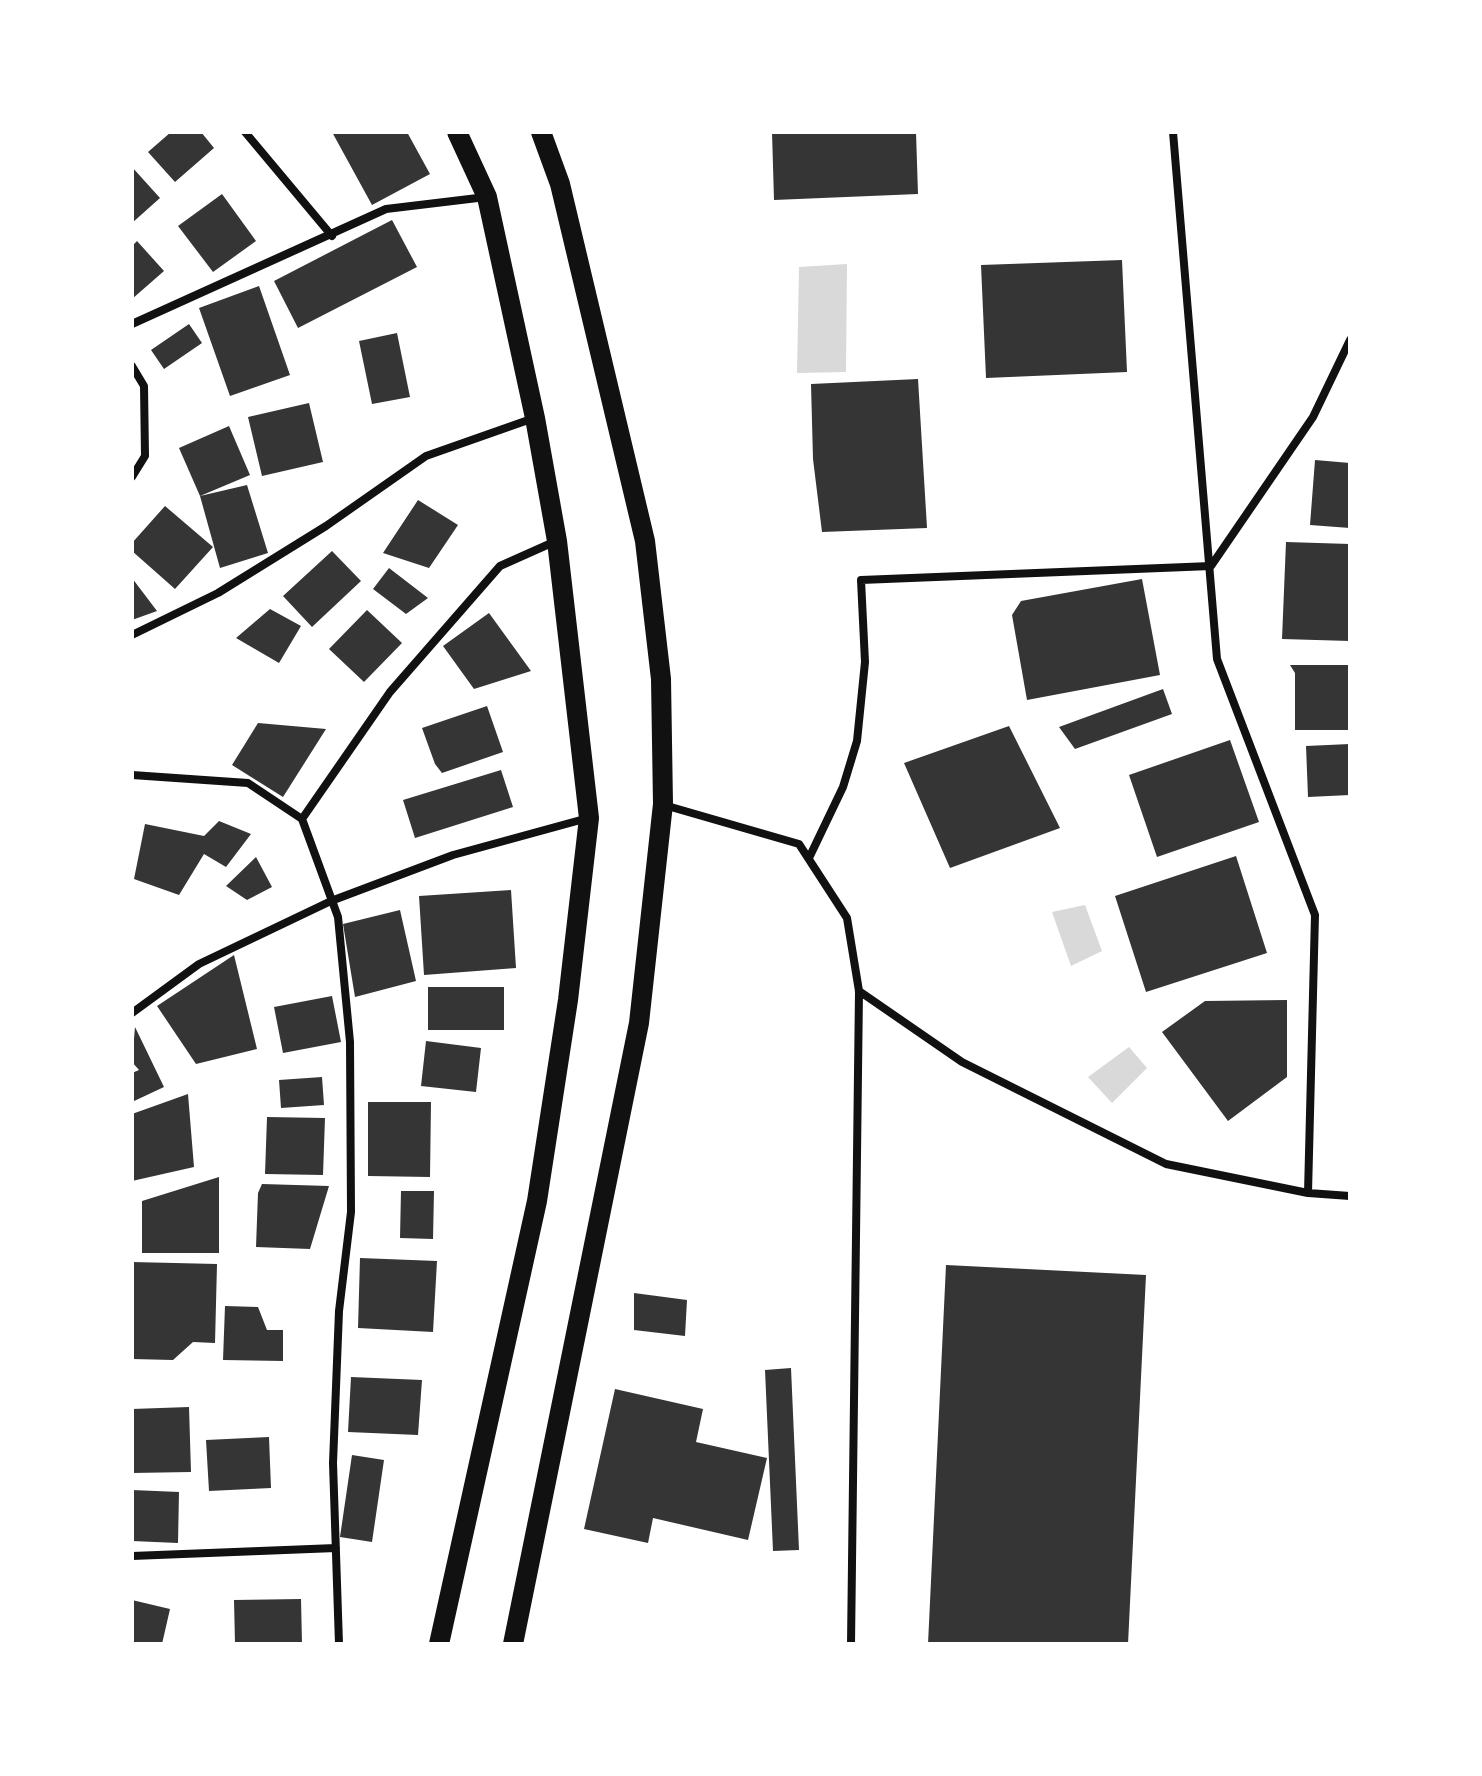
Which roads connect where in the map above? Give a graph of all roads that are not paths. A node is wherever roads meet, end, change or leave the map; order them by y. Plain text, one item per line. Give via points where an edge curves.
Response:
1 (245, 132) edge
2 (457, 132) edge
3 (541, 132) edge
4 (1173, 132) edge
5 (487, 197) junction
6 (332, 236) junction
7 (132, 324) edge
8 (1350, 340) edge
9 (132, 366) edge
10 (535, 418) junction
11 (132, 477) edge
12 (557, 541) junction
13 (1211, 566) junction
14 (132, 635) edge
15 (132, 775) edge
16 (663, 804) junction
17 (589, 818) junction
18 (302, 819) junction
19 (809, 858) junction
20 (331, 901) junction
21 (859, 991) junction
22 (132, 1013) edge
23 (1308, 1193) junction
24 (1350, 1196) edge
25 (336, 1548) junction
26 (132, 1556) edge
27 (339, 1644) edge
28 (439, 1644) edge
29 (513, 1644) edge
30 (851, 1644) edge

1 - 6 street
2 - 5 main road
3 - 16 main road via 560,184 645,541 661,679
4 - 13 street
5 - 6 street via 386,209
5 - 10 main road
6 - 7 street
8 - 13 street via 1313,417
9 - 11 street via 144,386 145,456
10 - 12 main road
10 - 14 street via 426,456 218,593
12 - 17 main road
12 - 18 street via 500,566 390,692
13 - 19 street via 861,580 865,662 857,741 843,787
13 - 23 street via 1217,659 1315,915
15 - 18 street via 248,783
16 - 19 street via 799,844
16 - 29 main road via 639,1023
17 - 20 street via 453,855
17 - 28 main road via 537,1201
18 - 20 street
19 - 21 street via 847,918
20 - 22 street via 199,964
20 - 25 street via 338,917 350,1042 351,1135 351,1212 339,1311 333,1463
21 - 23 street via 962,1062 1166,1164
21 - 30 street
23 - 24 street
25 - 26 street
25 - 27 street

